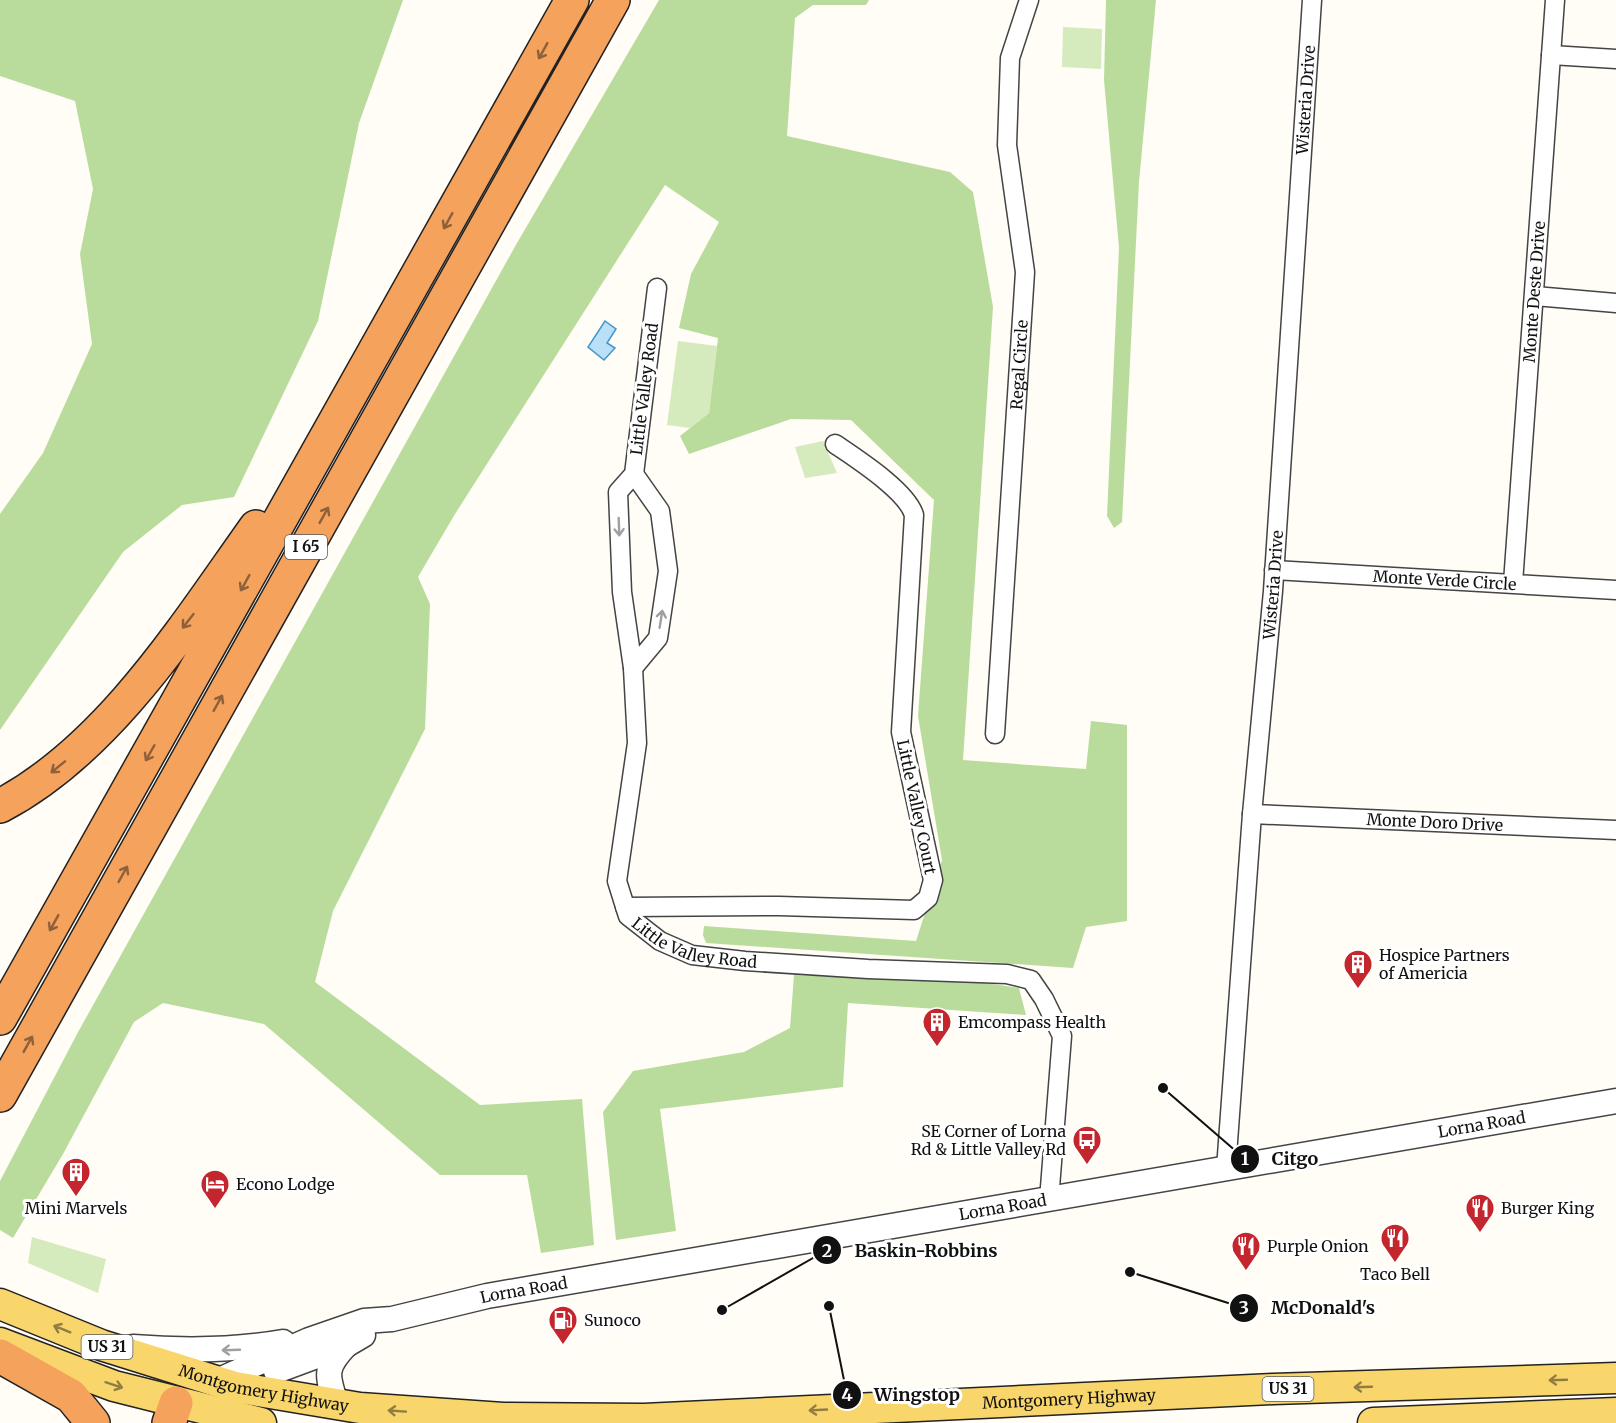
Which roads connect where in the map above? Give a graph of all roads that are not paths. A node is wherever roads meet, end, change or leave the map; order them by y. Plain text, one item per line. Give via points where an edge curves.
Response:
1 (572, 0) edge
2 (613, 0) edge
3 (1029, 0) edge
4 (1312, 0) edge
5 (1555, 0) edge
6 (1551, 55) junction
7 (1616, 59) edge
8 (657, 288) dead end
9 (1535, 296) junction
10 (1616, 303) edge
11 (356, 386) junction
12 (835, 444) dead end
13 (634, 474) junction
14 (1274, 570) junction
15 (1514, 582) junction
16 (1616, 590) edge
17 (633, 668) junction
18 (995, 734) dead end
19 (0, 806) edge
20 (1252, 814) junction
21 (1616, 830) edge
22 (625, 907) junction
23 (0, 1018) edge
24 (0, 1095) edge
25 (1616, 1101) edge
26 (1226, 1169) junction
27 (1049, 1200) junction
28 (0, 1304) edge
29 (392, 1319) junction
30 (309, 1340) junction
31 (0, 1344) edge
32 (101, 1345) junction
33 (346, 1345) junction
34 (0, 1356) edge
35 (1616, 1378) edge
36 (226, 1384) junction
37 (336, 1403) junction
38 (1616, 1413) edge
39 (182, 1414) edge
40 (644, 1421) edge
41 (93, 1423) edge
42 (261, 1423) edge
43 (1372, 1423) edge

1 -> 11 highway, I 65
24 -> 2 highway, I 65
3 - 18 street, Regal Circle via 1010,58 1007,145 1025,272
4 - 14 street, Wisteria Drive
5 - 6 street, Monte Deste Drive
6 - 7 street
6 - 9 street, Monte Deste Drive
8 - 13 street, Little Valley Road
9 - 10 street
9 - 15 street, Monte Deste Drive
11 -> 19 highway via 131,694 77,752 27,792
11 -> 23 highway, I 65
12 - 22 street, Little Valley Court via 911,504 914,515 901,732 933,880 928,898 914,910 891,911 779,906
13 -> 17 street, Little Valley Road via 618,492 622,592
17 -> 13 street via 658,639 668,571 660,511
14 - 15 street, Monte Verde Circle
14 - 20 street, Wisteria Drive
15 - 16 street, Monte Verde Circle
17 - 22 street, Little Valley Road via 637,742 617,881
20 - 21 street, Monte Doro Drive
20 - 26 street, Wisteria Drive
22 - 27 street, Little Valley Road via 628,916 660,941 692,955 868,969 1007,974 1030,980 1062,1036
25 - 26 street, Lorna Road
26 - 27 street, Lorna Road
27 - 29 street, Lorna Road via 487,1296
32 -> 28 main road, Montgomery Highway / US 31
29 - 30 street, Lorna Road via 364,1321
29 - 33 street, Lorna Road
30 -> 32 street via 240,1350
30 - 36 street, Lorna Road
31 -> 39 main road, Montgomery Highway / US 31
32 - 36 main road, Montgomery Highway / US 31
33 - 36 street, Lorna Road
33 - 37 street via 330,1362 328,1382
34 - 41 highway via 71,1396
35 -> 40 main road, Montgomery Highway / US 31 via 1274,1389
36 - 37 main road, Montgomery Highway / US 31
36 - 39 main road
40 -> 37 main road, Montgomery Highway / US 31 via 476,1417
38 - 43 main road
39 - 42 main road, Montgomery Highway / US 31

